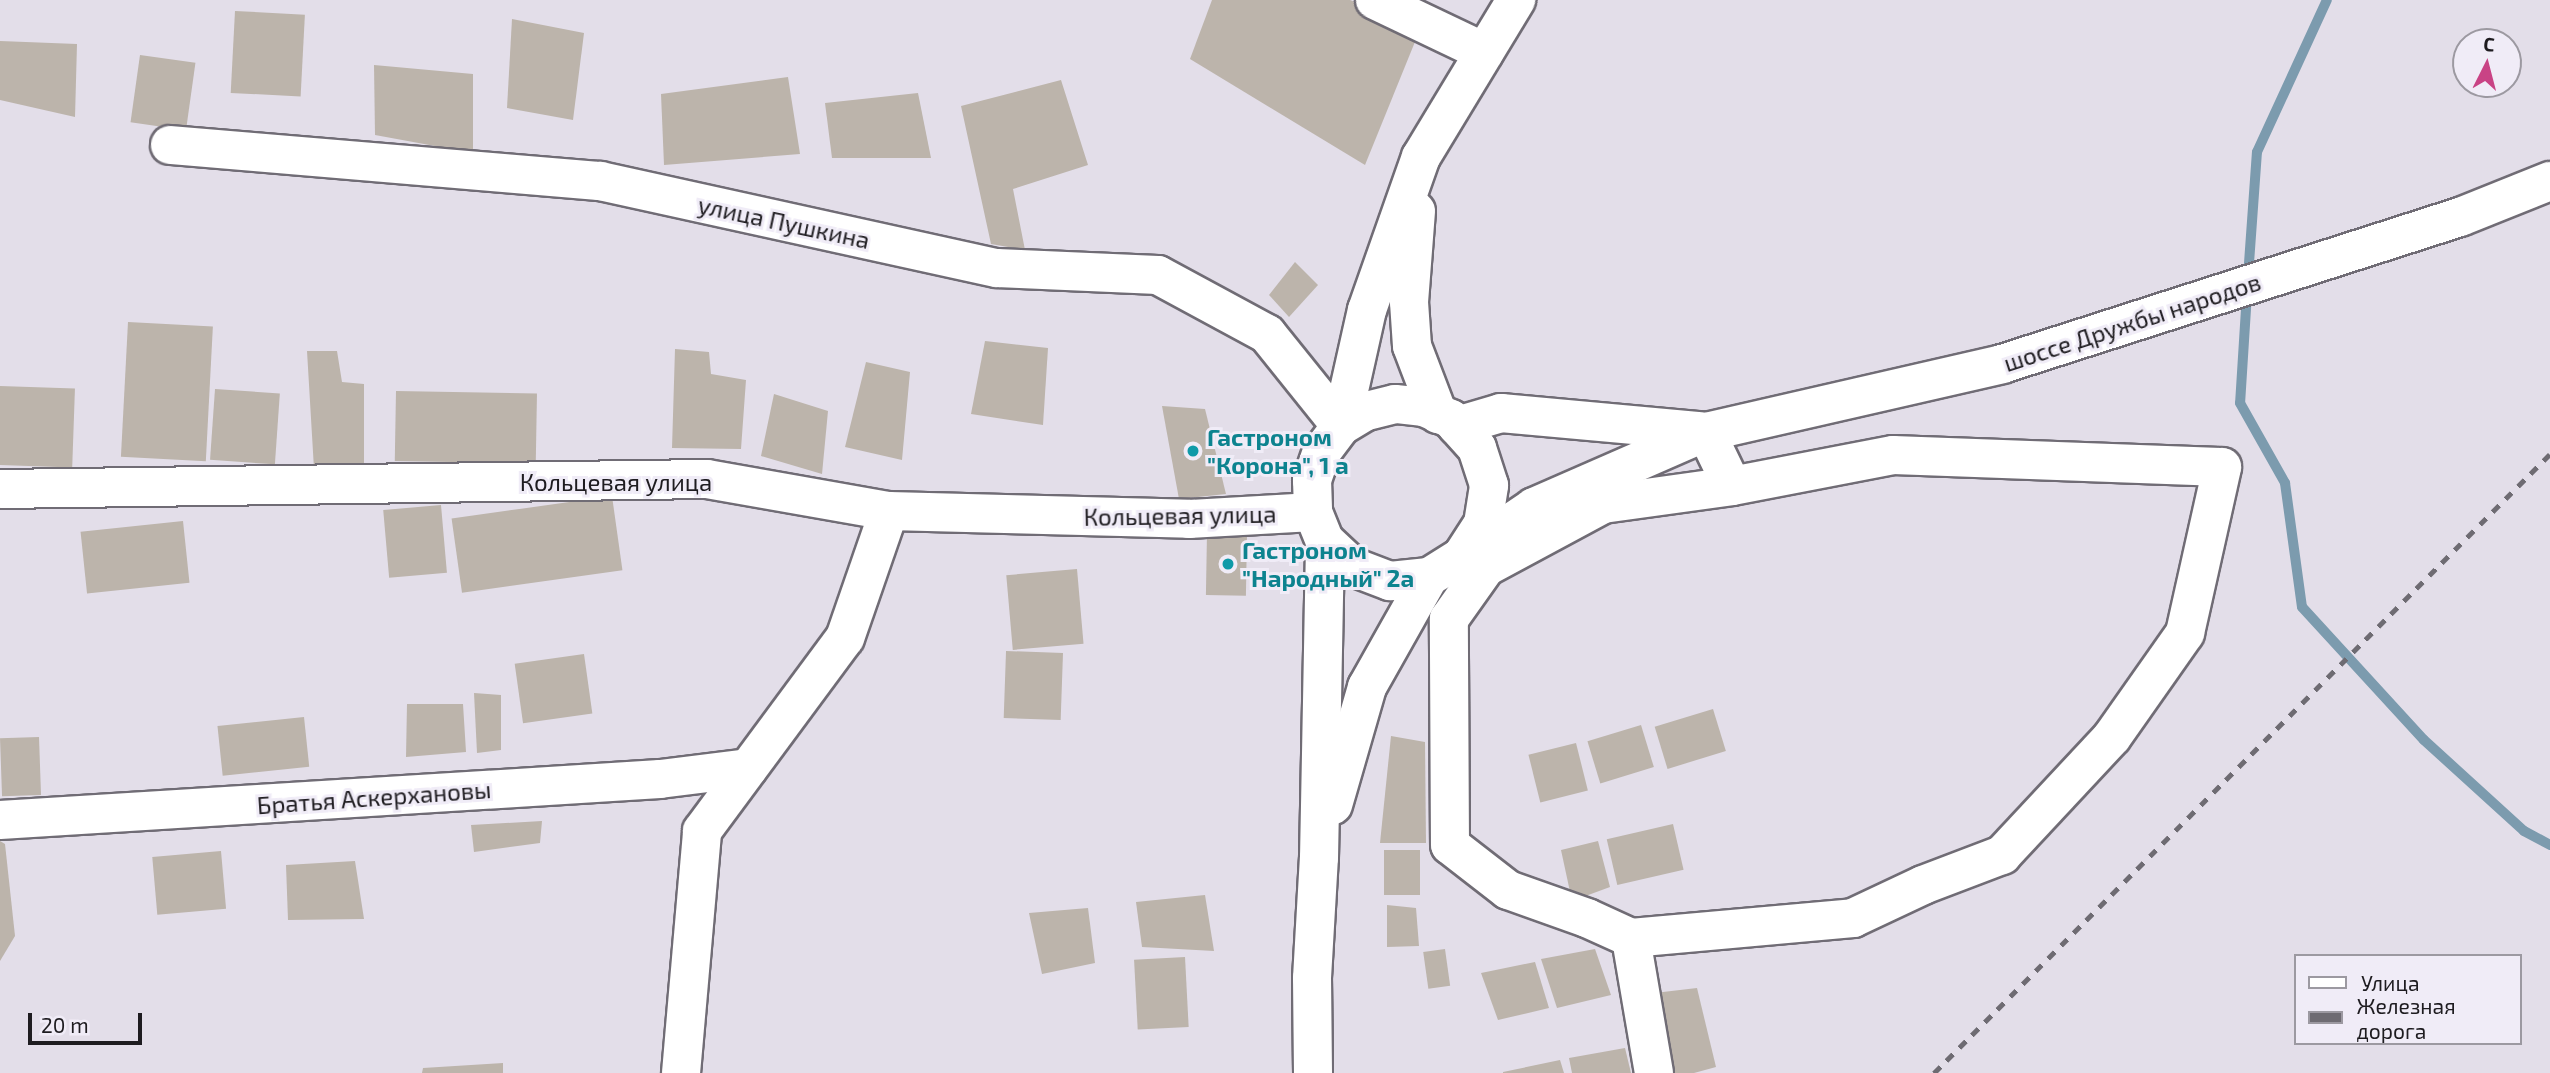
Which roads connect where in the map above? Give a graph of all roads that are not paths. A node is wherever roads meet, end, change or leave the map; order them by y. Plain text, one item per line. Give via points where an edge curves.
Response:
1 (1375, 0) edge
2 (1516, 0) edge
3 (1484, 52) junction
4 (170, 145) dead end
5 (1421, 157) junction
6 (2550, 181) edge
7 (1448, 420) junction
8 (1341, 426) junction
9 (1706, 432) junction
10 (1732, 486) junction
11 (0, 489) edge
12 (889, 510) junction
13 (1319, 526) junction
14 (1462, 556) junction
15 (1429, 577) junction
16 (748, 768) junction
17 (0, 820) edge
18 (1319, 858) junction
19 (1631, 938) junction
20 (681, 1073) edge
21 (1313, 1073) edge
22 (1654, 1073) edge

1 - 3 street
2 - 3 street
3 - 5 street
4 - 8 street, улица Пушкина via 600,181 997,268 1158,275 1267,334
5 - 7 street via 1409,302 1412,346
5 - 8 street via 1367,310
6 - 9 street, шоссе Дружбы народов via 2459,217 2002,365
7 - 8 street via 1424,407 1395,404 1366,411
7 - 9 street via 1501,413
7 - 14 street via 1477,448 1489,485 1483,524
8 - 13 street via 1321,451 1312,480
9 - 10 street
9 - 14 street via 1534,507
10 - 19 street via 1603,504 1486,567 1449,619 1450,845 1508,890
10 - 19 street via 1893,455 2222,467 2185,633 2112,737 2002,855 1853,918
11 - 12 street, Кольцевая улица via 707,479
12 - 13 street, Кольцевая улица
12 - 16 street via 845,638
13 - 15 street via 1353,568 1390,581
13 - 18 street
14 - 15 street
15 - 18 street via 1367,687
16 - 17 street, Братья Аскерхановы via 660,779
16 - 20 street via 702,831
18 - 21 street via 1312,978
19 - 22 street

